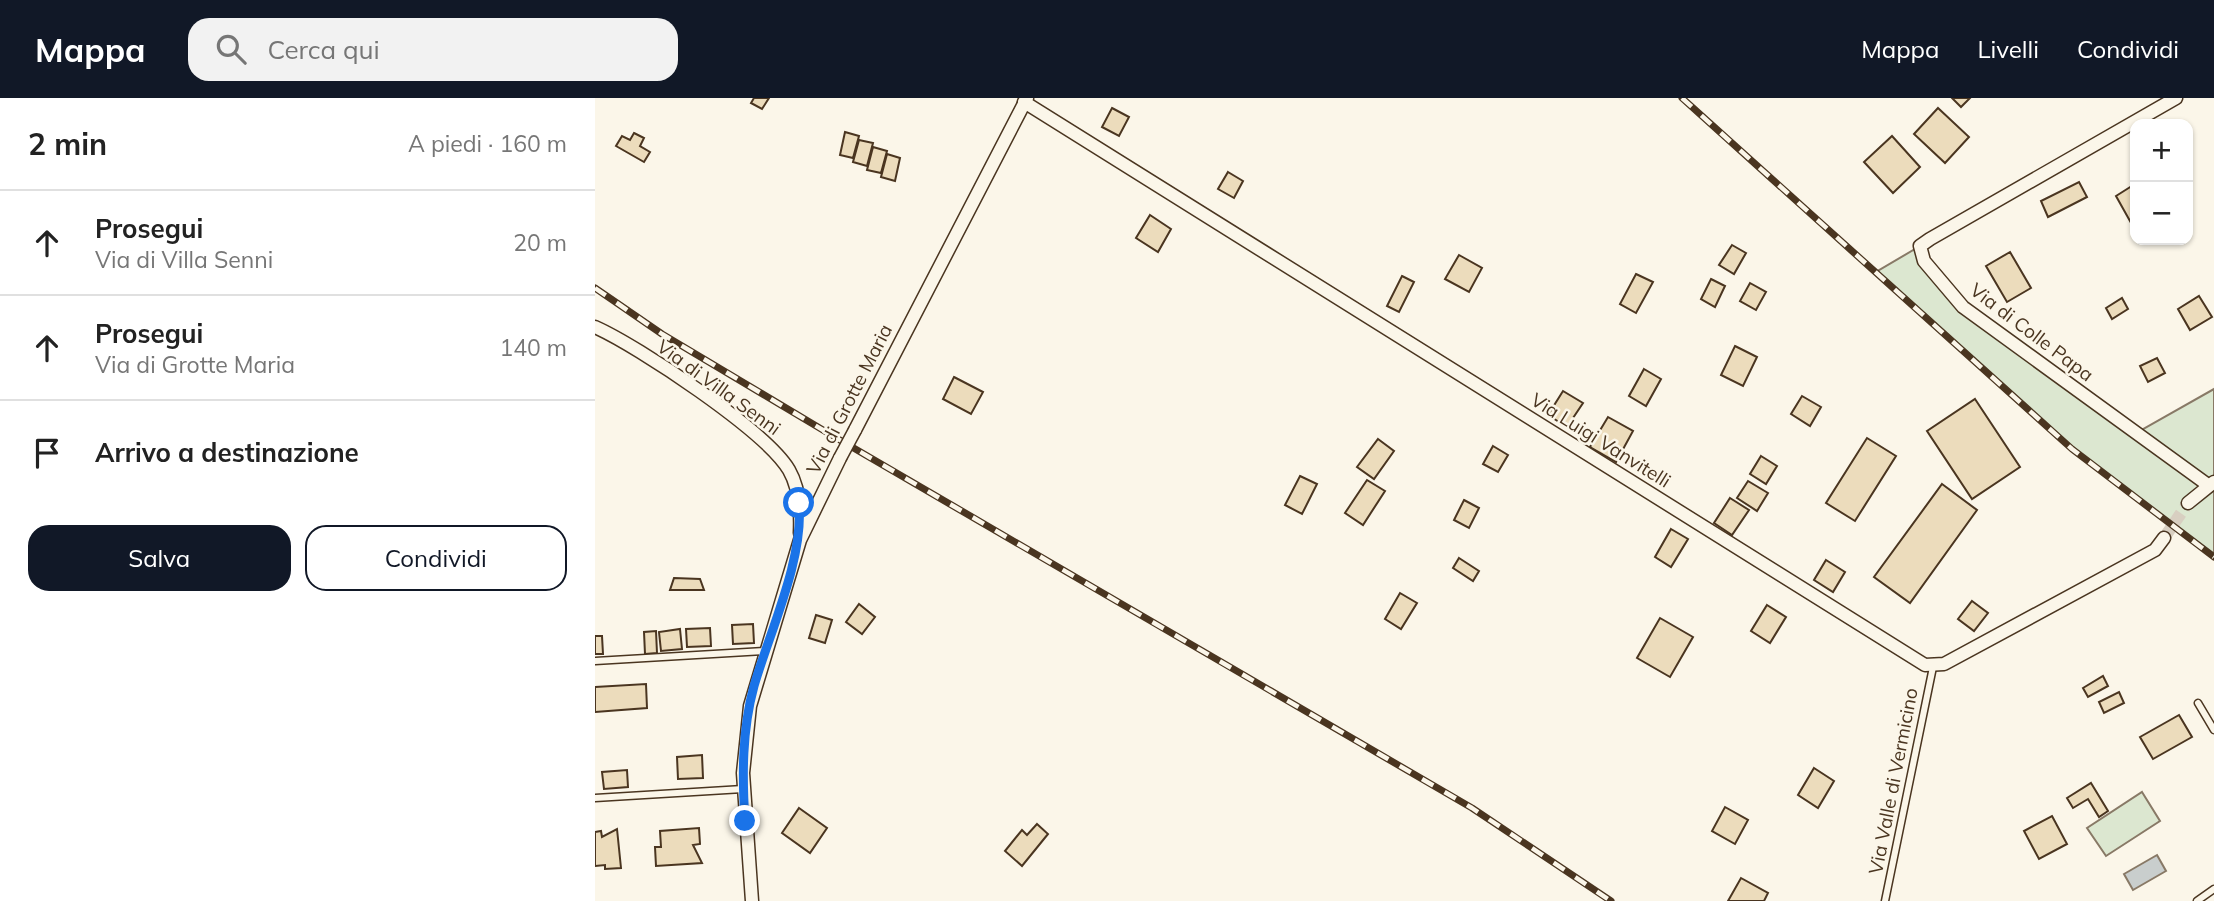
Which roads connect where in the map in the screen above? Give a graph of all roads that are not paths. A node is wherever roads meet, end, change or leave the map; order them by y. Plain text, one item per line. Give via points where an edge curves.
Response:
1 (2176, 98) edge
2 (1025, 100) edge
3 (595, 327) edge
4 (2211, 484) edge
5 (2188, 503) tunnel mouth
6 (2164, 538) tunnel mouth
7 (800, 540) junction
8 (765, 651) junction
9 (595, 661) edge
10 (1933, 667) junction
11 (2198, 703) dead end
12 (2214, 730) edge
13 (743, 789) junction
14 (595, 798) edge
15 (2214, 889) edge
16 (752, 901) edge
17 (1885, 901) edge
18 (2197, 901) edge

1 - 4 street, Via di Colle Papa via 1930,239 1920,246 1920,252 1963,307
2 - 7 street, Via di Grotte Maria, bridge
2 - 10 street, Via Luigi Vanvitelli via 1914,660
3 - 7 street, Via di Villa Senni via 684,383 775,453 795,483
4 - 5 street
6 - 10 street via 2155,550
7 - 8 street, Via di Grotte Maria
8 - 9 lane
8 - 13 street, Via di Grotte Maria via 747,720
10 - 17 lane, Via Valle di Vermicino
11 - 12 lane
13 - 14 lane
13 - 16 street, Via di Grotte Maria
15 - 18 lane

